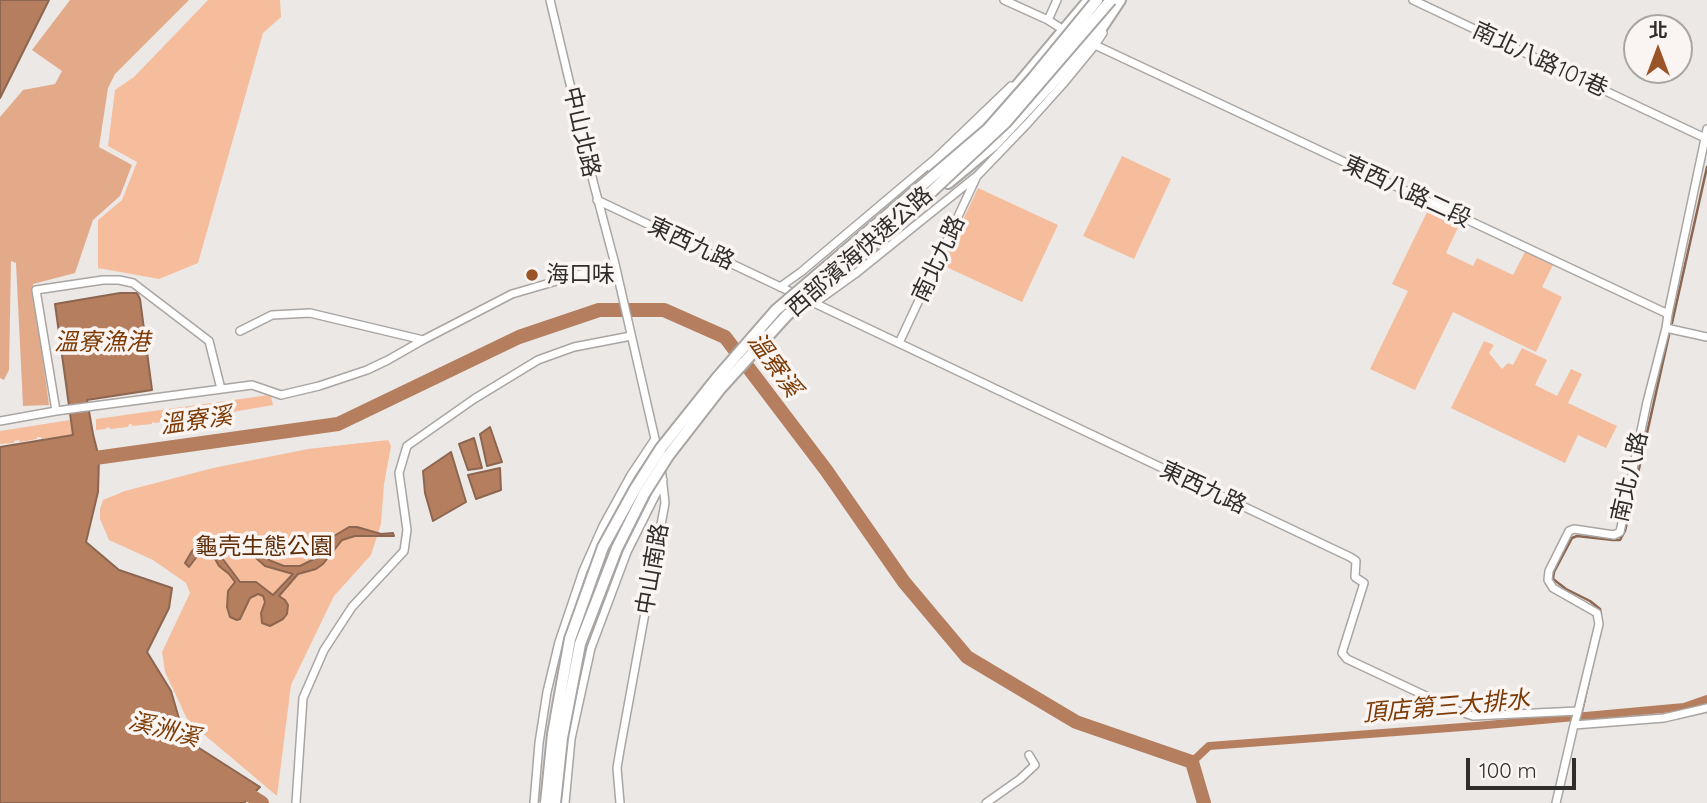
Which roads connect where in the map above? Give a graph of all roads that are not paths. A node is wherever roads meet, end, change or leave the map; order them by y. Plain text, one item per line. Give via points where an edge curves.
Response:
1 (550, 0) edge
2 (1004, 0) edge
3 (1057, 0) edge
4 (1084, 0) edge
5 (1089, 0) edge
6 (1097, 0) edge
7 (1111, 0) edge
8 (1122, 0) edge
9 (1413, 0) edge
10 (1048, 20) junction
11 (1062, 29) junction
12 (1095, 46) junction
13 (1707, 130) edge
14 (1705, 138) junction
15 (978, 175) junction
16 (597, 200) junction
17 (894, 209) junction
18 (897, 224) junction
19 (615, 264) junction
20 (780, 287) junction
21 (816, 302) junction
22 (1668, 314) junction
23 (1666, 328) junction
24 (240, 331) dead end
25 (631, 336) junction
26 (1707, 337) edge
27 (424, 341) junction
28 (899, 343) junction
29 (221, 389) junction
30 (56, 411) junction
31 (0, 422) edge
32 (655, 439) junction
33 (663, 480) junction
34 (1707, 708) edge
35 (1578, 711) junction
36 (1574, 725) junction
37 (1029, 755) dead end
38 (296, 803) edge
39 (534, 803) edge
40 (546, 803) edge
41 (555, 803) edge
42 (565, 803) edge
43 (620, 803) edge
44 (986, 803) edge
45 (1556, 803) edge

1 - 16 street, 中山北路
2 - 10 street
3 - 10 street
4 - 11 street
5 - 17 highway via 1000,106
6 - 17 highway, 西部濱海快速公路, bridge via 988,129
7 - 18 highway, 西部濱海快速公路, bridge via 1006,122
8 - 12 street
8 - 18 highway via 994,145
9 - 14 street, 南北八路101巷
10 - 11 street
11 - 20 street via 935,159
12 - 15 street
12 - 22 street, 東西八路二段
13 - 14 street
14 - 22 street
15 - 21 street
15 - 28 street, 南北九路
16 - 19 street, 中山北路
16 - 20 street, 東西九路
17 - 40 highway, 西部濱海快速公路, bridge via 776,310 669,438 635,489 603,547 570,639
18 - 41 highway, 西部濱海快速公路, bridge via 787,315 720,389 644,494 617,548 580,644
19 - 25 street, 中山北路
19 - 27 street via 512,294
20 - 21 street, 東西九路
21 - 28 street, 東西九路
22 - 23 street
23 - 26 street
23 - 35 street, 南北八路 via 1619,532 1569,531 1549,571 1553,588 1597,613 1599,624
24 - 27 street via 272,315 310,313
25 - 32 street, 中山南路
25 - 38 street via 574,347 538,360 407,446 398,473 407,530 404,551 352,607 324,650 303,698
27 - 29 street via 377,365 281,395 252,385
28 - 35 street, 東西九路 via 1356,561 1355,577 1364,583 1342,653 1347,659 1473,716
29 - 30 street
29 - 30 street via 209,341 133,283 103,280 36,290
30 - 31 street
32 - 33 street, 中山南路
32 - 39 street via 603,526 559,642 539,743
33 - 42 street via 627,552 591,648 571,739
33 - 43 street, 中山南路 via 666,503 617,768
34 - 36 street via 1664,718
35 - 36 street
36 - 45 street
37 - 44 street via 1035,765

